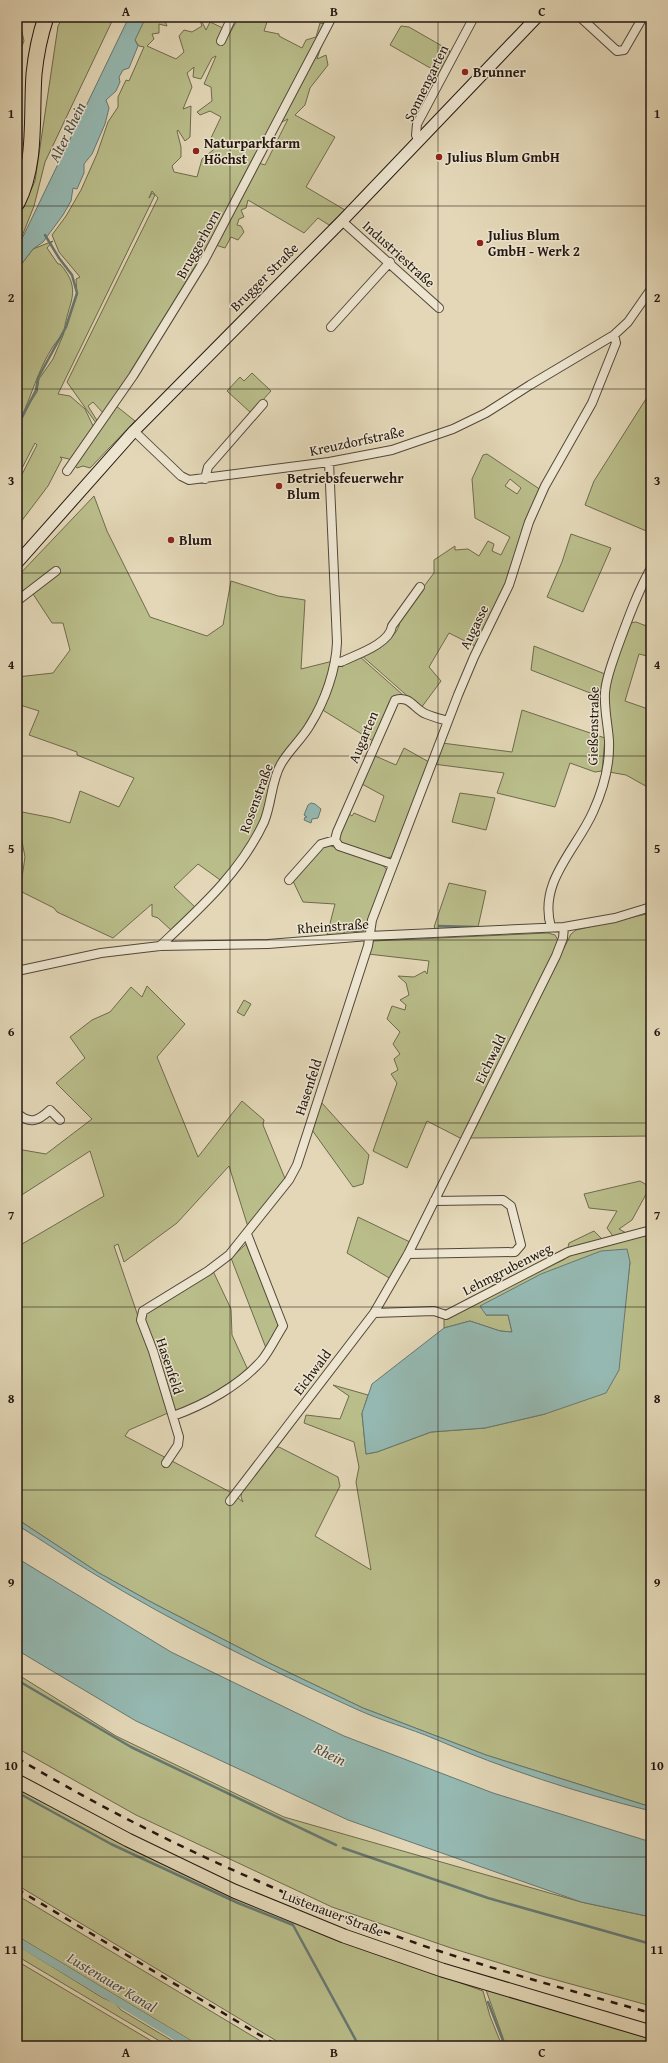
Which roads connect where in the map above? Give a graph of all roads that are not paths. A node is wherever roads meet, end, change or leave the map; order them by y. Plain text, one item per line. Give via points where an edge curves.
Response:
1 (46, 17) edge
2 (232, 17) edge
3 (332, 17) edge
4 (474, 17) edge
5 (537, 17) edge
6 (580, 17) edge
7 (644, 17) edge
8 (221, 42) dead end
9 (418, 140) junction
10 (17, 203) edge
11 (342, 221) junction
12 (390, 262) junction
13 (651, 289) edge
14 (439, 308) dead end
15 (331, 327) dead end
16 (614, 335) junction
17 (263, 404) dead end
18 (134, 431) junction
19 (329, 462) junction
20 (67, 471) dead end
21 (205, 479) junction
22 (17, 563) edge
23 (651, 568) edge
24 (56, 571) dead end
25 (420, 587) dead end
26 (17, 601) edge
27 (336, 661) junction
28 (448, 721) junction
29 (17, 743) edge
30 (17, 751) edge
31 (335, 840) junction
32 (392, 864) junction
33 (289, 880) dead end
34 (651, 907) edge
35 (551, 927) junction
36 (564, 927) junction
37 (369, 936) junction
38 (160, 946) junction
39 (17, 971) edge
40 (17, 1113) edge
41 (60, 1120) dead end
42 (434, 1201) junction
43 (651, 1230) edge
44 (247, 1234) junction
45 (408, 1254) junction
46 (374, 1313) junction
47 (173, 1416) junction
48 (166, 1463) dead end
49 (230, 1501) dead end
50 (18, 1784) edge
51 (651, 2032) edge

1 - 10 highway via 34,72 30,158
2 - 8 street
3 - 20 street, Bruggerhorn via 204,261 133,376
4 - 9 street, Sonnengarten via 418,124
5 - 9 main road, Brugger Straße
6 - 7 street via 617,51 624,50
9 - 11 main road, Brugger Straße
11 - 12 street, Industriestraße
11 - 18 main road, Brugger Straße
12 - 14 street, Industriestraße
12 - 15 street
13 - 16 street, Kreuzdorfstraße via 628,322
16 - 19 street, Kreuzdorfstraße via 530,384 486,414 453,429 392,450
16 - 28 street, Augasse via 616,342 607,369 529,522 509,585 474,657
17 - 21 street via 208,466
18 - 21 street, Kreuzdorfstraße via 181,476 189,480
18 - 22 main road, Brugger Straße
19 - 21 street, Kreuzdorfstraße via 240,472
19 - 27 street, Rosenstraße
23 - 35 street, Gießenstraße via 610,668 605,692 609,741 605,778 593,812 551,888 548,901
24 - 26 street
25 - 27 street via 387,637 372,648 341,662
27 - 38 street, Rosenstraße via 310,725 281,765 265,820 250,849 216,893
28 - 31 street, Augarten via 425,714 405,699 395,700
28 - 32 street, Augasse
29 - 30 street
31 - 32 street via 339,846
31 - 33 street via 320,844
32 - 37 street, Augasse via 372,920
34 - 36 street, Rheinstraße via 615,918
35 - 36 street, Rheinstraße
35 - 37 street, Rheinstraße
36 - 42 street, Eichwald via 556,956
37 - 38 street, Rheinstraße via 268,944
37 - 44 street, Hasenfeld via 368,946 297,1165 289,1180
38 - 39 street, Rheinstraße via 101,953
40 - 41 street via 28,1121 35,1121 50,1110
42 - 45 street, Eichwald
42 - 45 street via 503,1200 512,1206 520,1245 515,1252
43 - 46 street, Lehmgrubenweg via 568,1252 446,1314 434,1311
44 - 47 street, Hasenfeld via 228,1255 208,1271 143,1311 141,1315
44 - 47 street, Hasenfeld via 283,1326 262,1360 248,1373 193,1409
45 - 46 street, Eichwald
46 - 49 street, Eichwald
47 - 48 street, Hasenfeld via 179,1437 178,1445
50 - 51 main road, Lustenauer Straße via 234,1891 344,1936 442,1970

